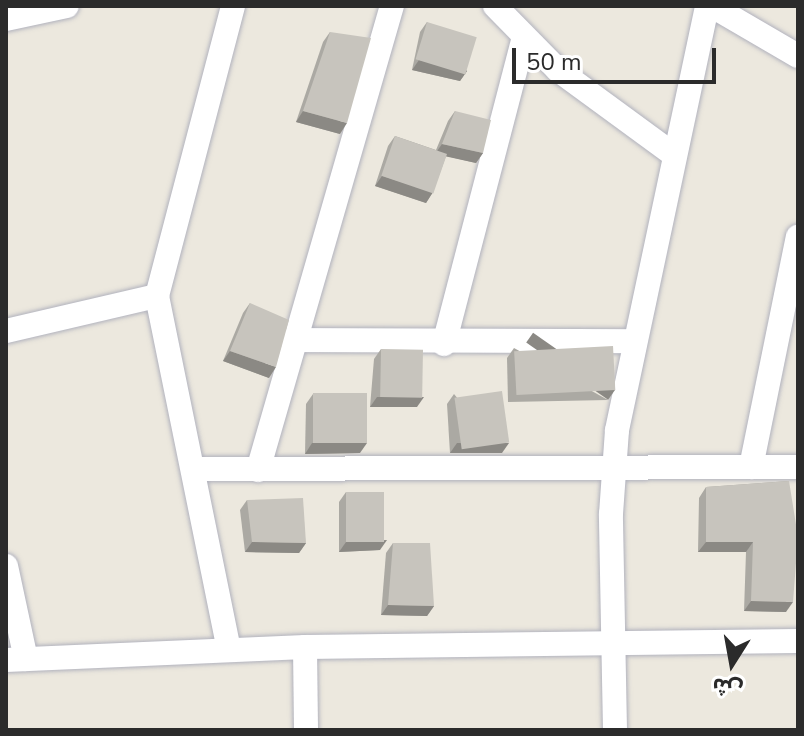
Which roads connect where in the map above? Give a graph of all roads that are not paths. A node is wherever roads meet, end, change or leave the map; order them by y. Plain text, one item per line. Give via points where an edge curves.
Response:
1 (67, 6) edge
2 (233, 6) edge
3 (392, 6) edge
4 (495, 6) edge
5 (709, 6) edge
6 (6, 19) edge
7 (524, 37) junction
8 (798, 56) edge
9 (674, 155) junction
10 (798, 237) edge
11 (157, 296) junction
12 (6, 331) edge
13 (292, 340) junction
14 (635, 341) junction
15 (444, 344) junction
16 (612, 467) junction
17 (751, 467) junction
18 (798, 467) edge
19 (196, 469) junction
20 (258, 470) junction
21 (6, 566) edge
22 (798, 641) edge
23 (614, 644) junction
24 (305, 647) junction
25 (229, 650) junction
26 (16, 660) edge
27 (306, 730) edge
28 (615, 730) edge

1 - 6 street
2 - 11 street
3 - 13 street
4 - 7 street
5 - 8 street
5 - 9 street
7 - 9 street via 595,101
7 - 15 street
9 - 14 street
10 - 17 street
11 - 12 street
11 - 19 street
13 - 15 street
13 - 20 street
14 - 15 street
14 - 16 street
16 - 17 street
16 - 20 street
16 - 23 street
17 - 18 street
19 - 20 street
19 - 25 street
21 - 26 street
22 - 23 street
23 - 24 street
23 - 28 street
24 - 25 street
24 - 27 street
25 - 26 street

